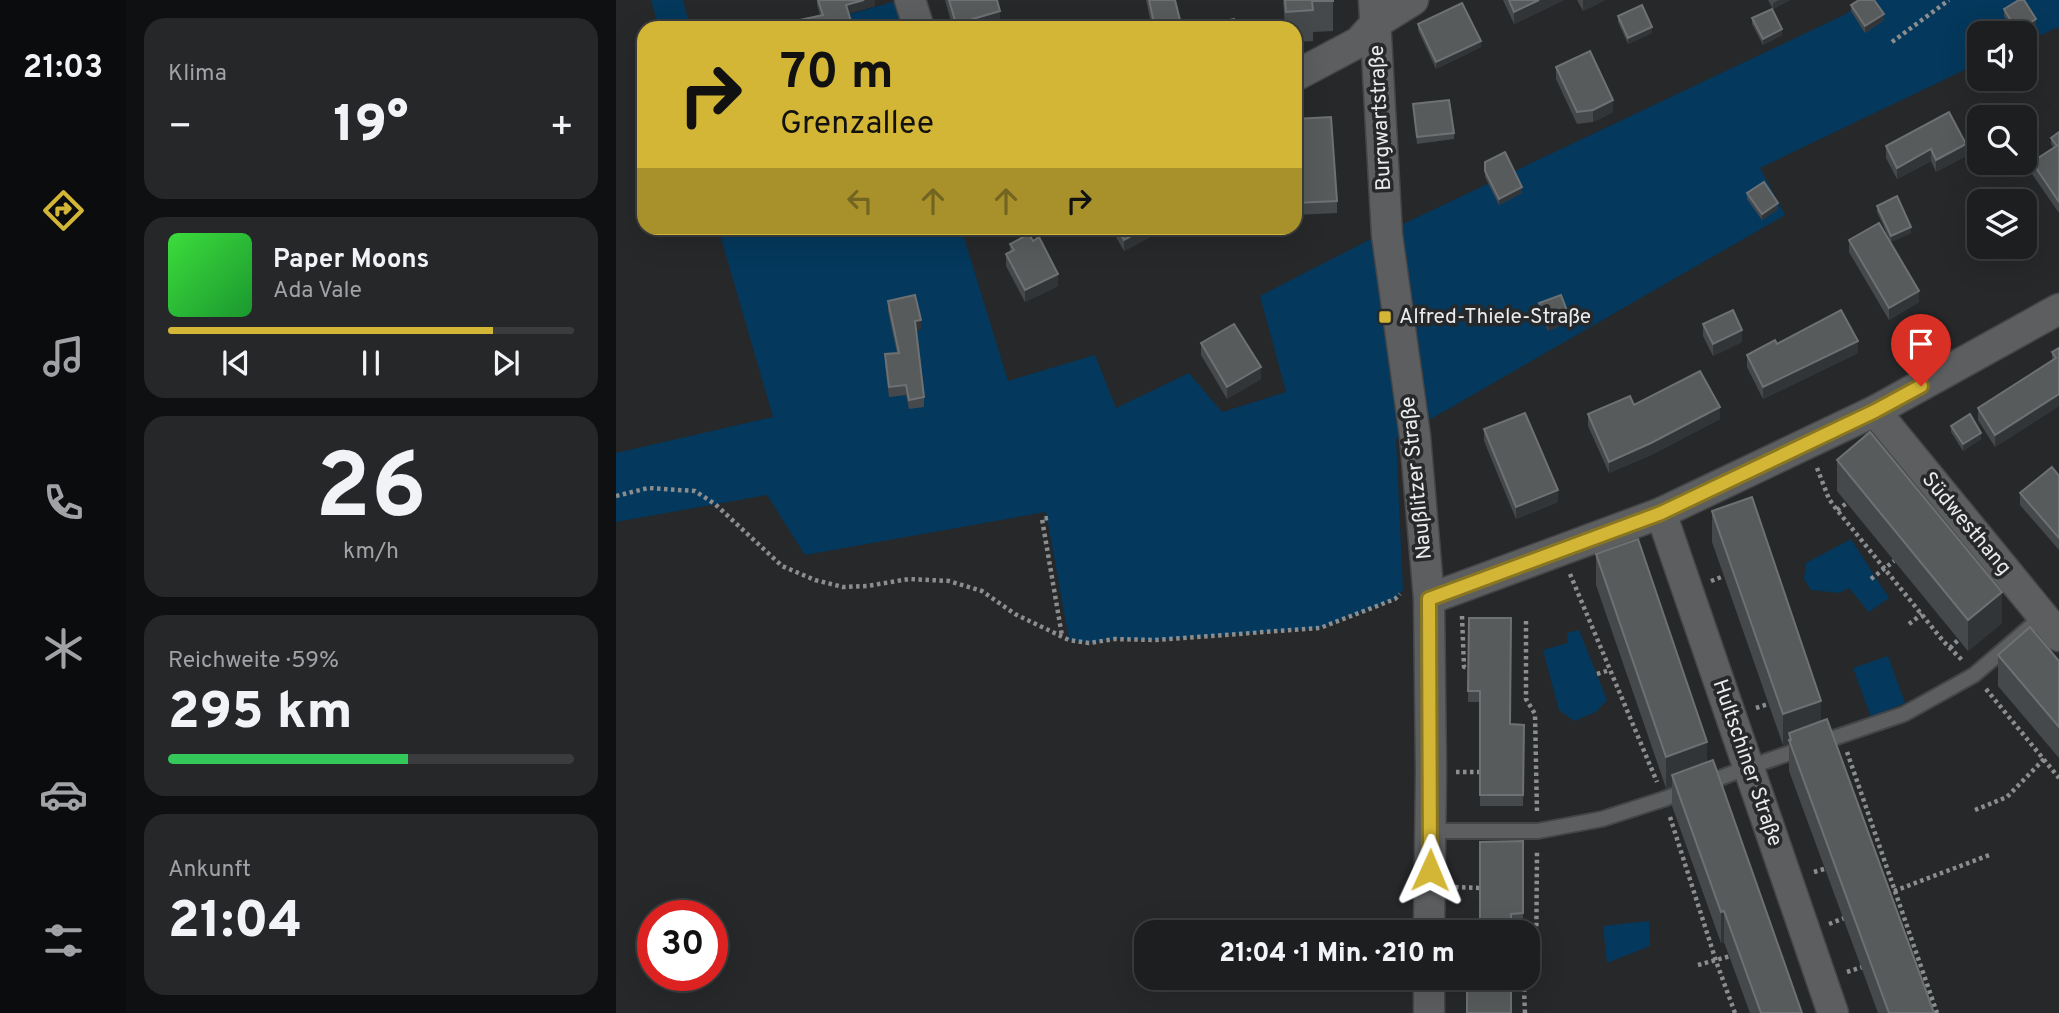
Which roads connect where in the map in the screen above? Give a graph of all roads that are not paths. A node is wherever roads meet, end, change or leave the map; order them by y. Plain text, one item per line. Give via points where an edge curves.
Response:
1 (911, 0) edge
2 (1413, 0) edge
3 (1375, 12) edge
4 (917, 21) edge
5 (1302, 72) edge
6 (1387, 235) joint
7 (2059, 309) edge
8 (1875, 411) junction
9 (1661, 513) junction
10 (1441, 594) junction
11 (2051, 626) edge
12 (1749, 767) junction
13 (1431, 831) junction
14 (1429, 920) edge
15 (1429, 990) edge
16 (1429, 1013) edge
17 (1833, 1013) edge

1 - 4 street
2 - 3 street
3 - 5 street via 1359,42
3 - 6 street, Burgwartstraße
6 - 10 street, Naußlitzer Straße
7 - 8 street
8 - 9 street
8 - 11 street, Südwesthang
9 - 10 street
9 - 12 street, Hultschiner Straße
10 - 13 street, Naußlitzer Straße
11 - 12 lane via 1904,714
12 - 13 lane via 1537,838
12 - 17 street, Hultschiner Straße
13 - 14 street, Naußlitzer Straße
15 - 16 street

